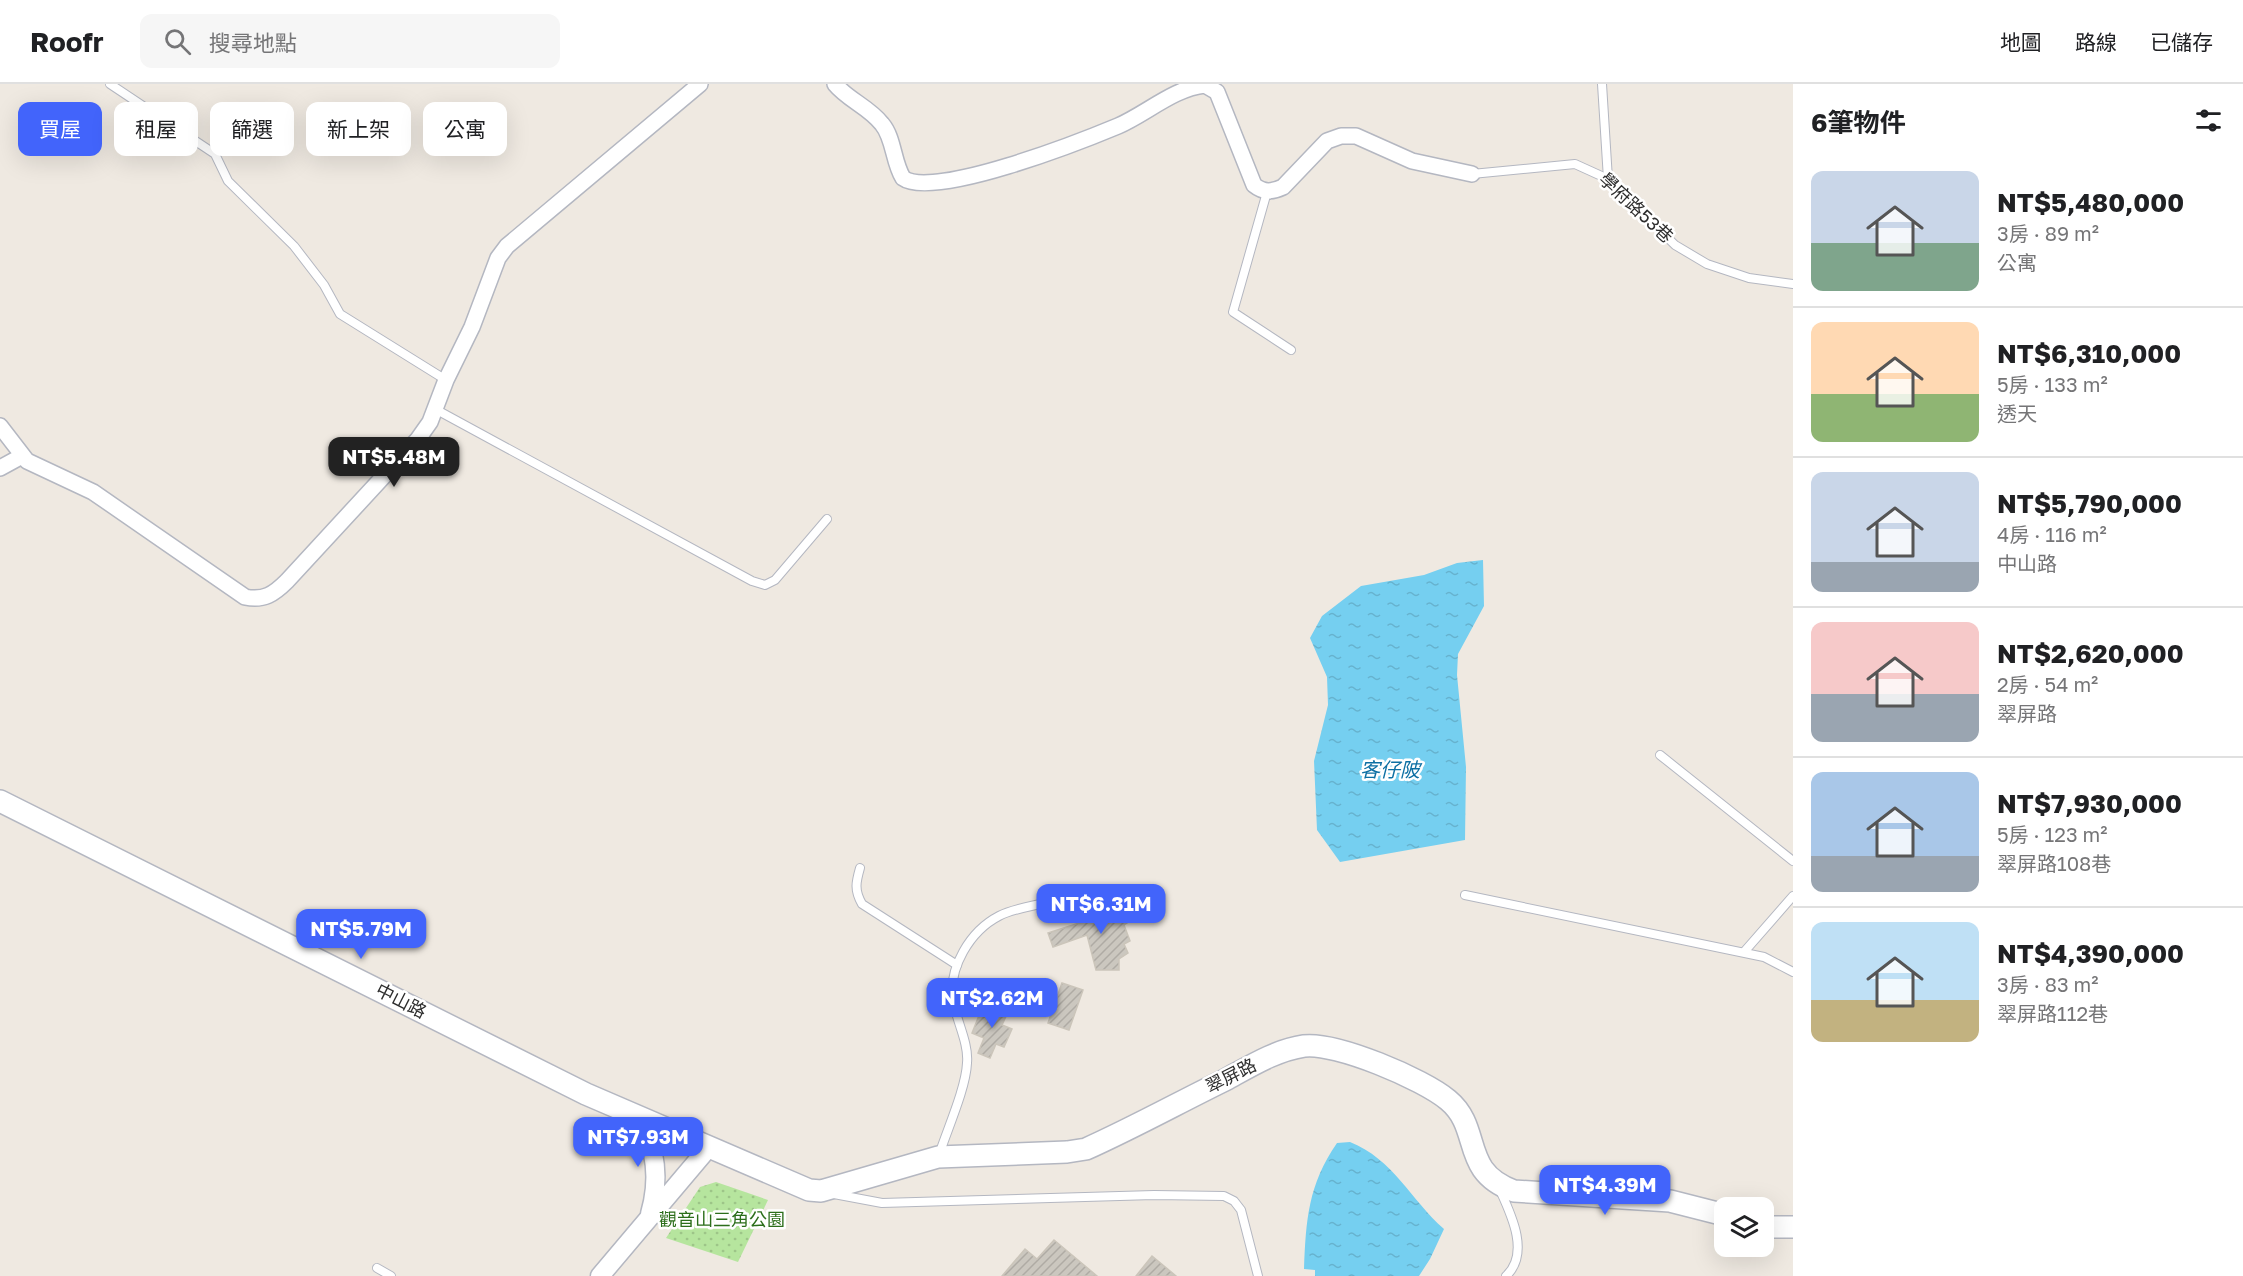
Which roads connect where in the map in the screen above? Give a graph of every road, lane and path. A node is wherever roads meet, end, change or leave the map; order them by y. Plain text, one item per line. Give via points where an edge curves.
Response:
1 (110, 84) edge
2 (700, 84) edge
3 (835, 84) edge
4 (1602, 84) edge
5 (1472, 174) joint
6 (1608, 179) junction
7 (1267, 192) junction
8 (1793, 284) edge
9 (1291, 350) dead end
10 (446, 380) junction
11 (435, 409) junction
12 (0, 426) edge
13 (21, 456) junction
14 (0, 468) edge
15 (827, 519) dead end
16 (1660, 755) dead end
17 (0, 801) edge
18 (1793, 861) edge
19 (860, 868) dead end
20 (1465, 895) dead end
21 (1793, 896) edge
22 (1052, 901) dead end
23 (1744, 952) junction
24 (957, 965) junction
25 (1793, 972) edge
26 (640, 1117) junction
27 (709, 1147) junction
28 (939, 1157) junction
29 (1498, 1185) junction
30 (820, 1191) junction
31 (1714, 1212) edge
32 (648, 1219) junction
33 (1774, 1227) edge
34 (1793, 1227) edge
35 (377, 1268) dead end
36 (391, 1276) edge
37 (600, 1276) edge
38 (1258, 1276) edge
39 (1506, 1276) edge

1 - 10 lane via 215,154 228,181 294,246 340,314
2 - 10 street via 507,246 498,258 472,327
3 - 7 street via 844,96 858,102 884,126 903,178 920,184 995,171 1118,126 1174,95 1205,85 1217,92 1254,185
4 - 6 lane
5 - 6 lane, 學府路53巷 via 1561,163 1575,164
5 - 7 street via 1412,161 1356,136 1341,136 1327,141 1283,186
6 - 8 lane, 學府路53巷 via 1675,245 1707,264 1749,279
7 - 9 lane via 1233,312
10 - 11 street
11 - 13 street via 418,439 287,581 267,597 254,599 245,597 93,492 35,467
11 - 15 lane via 765,585 775,580
12 - 13 street
13 - 14 street
16 - 18 lane
17 - 26 main road, 中山路 via 576,1089
19 - 24 lane via 856,884 862,904
20 - 23 lane
21 - 23 lane
22 - 24 lane via 1000,915 970,942
23 - 25 lane
24 - 28 lane via 951,980 953,1001 967,1062
26 - 27 main road, 中山路
26 - 32 street via 652,1142 657,1172
27 - 30 main road via 809,1190
27 - 32 street
28 - 29 main road, 翠屏路 via 1086,1149 1266,1059 1306,1046 1400,1072 1450,1101 1465,1121 1476,1160
28 - 30 main road, 翠屏路
29 - 31 main road via 1514,1191 1670,1201
29 - 39 lane, 翠屏路 via 1517,1233 1517,1256
30 - 38 lane via 882,1203 1224,1196 1241,1210
32 - 37 street
33 - 34 main road
35 - 36 lane

